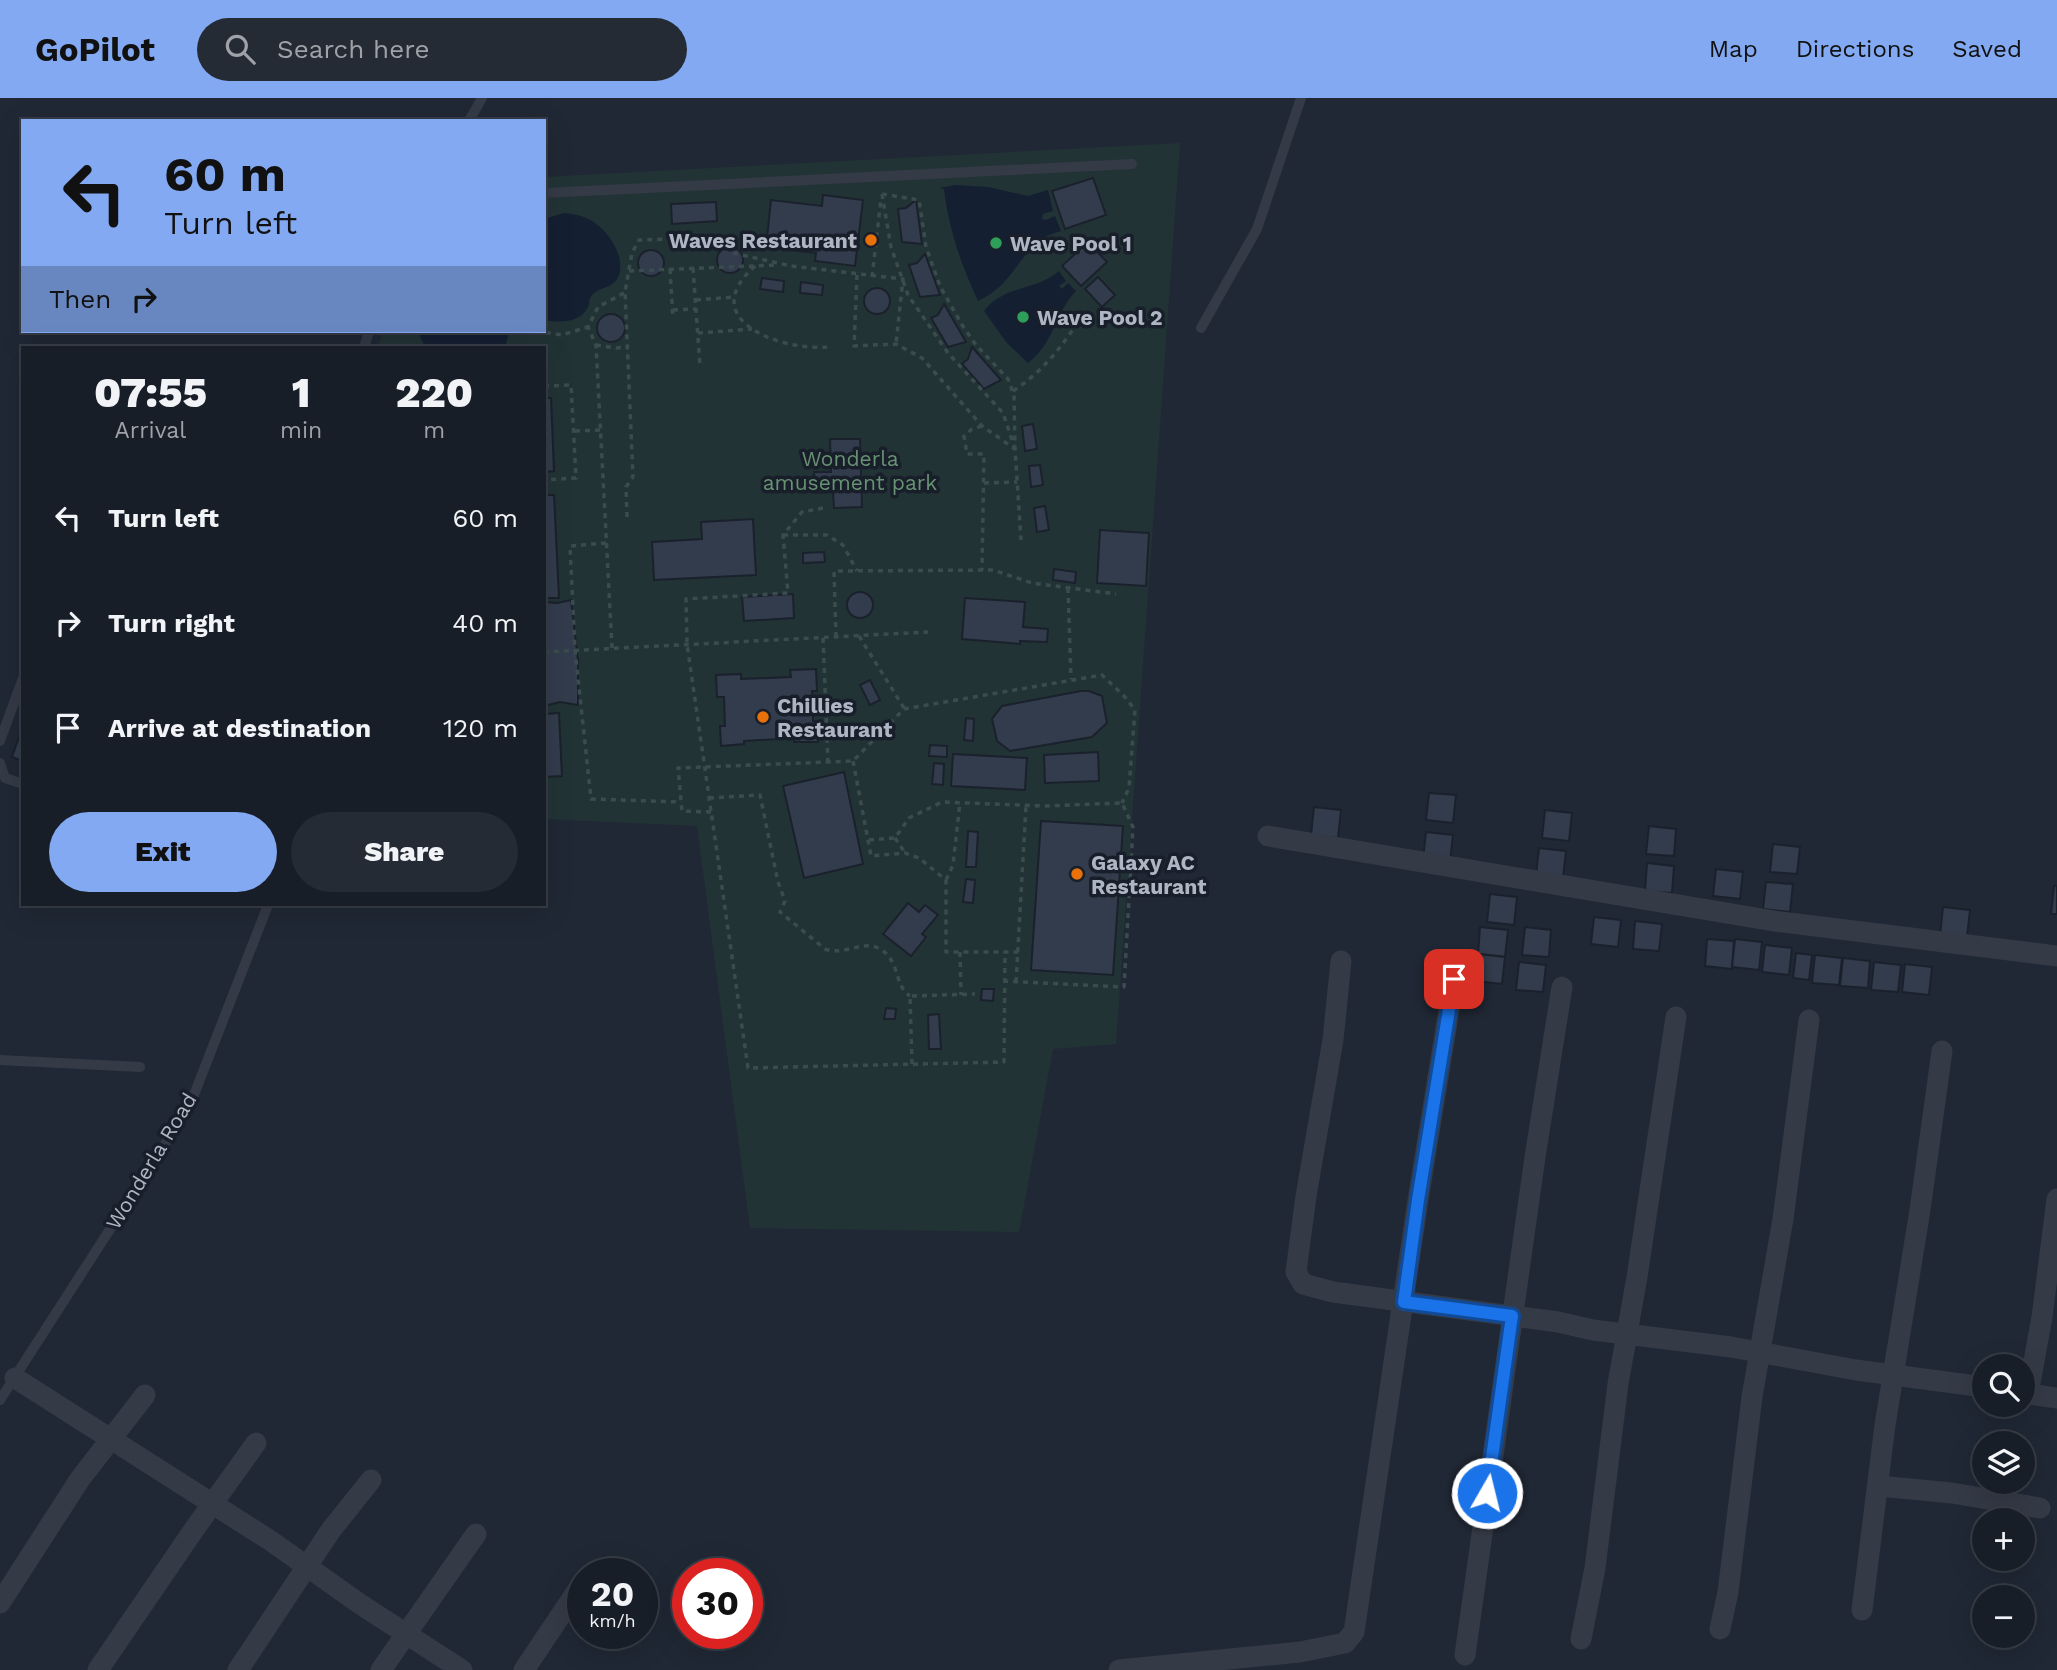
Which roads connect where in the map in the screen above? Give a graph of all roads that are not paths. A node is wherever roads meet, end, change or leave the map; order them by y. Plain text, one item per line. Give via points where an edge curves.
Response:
1 (482, 98) edge
2 (1301, 98) edge
3 (470, 119) edge
4 (1132, 164) dead end
5 (546, 193) edge
6 (1201, 328) dead end
7 (21, 683) edge
8 (0, 741) edge
9 (0, 763) edge
10 (21, 783) edge
11 (1268, 836) dead end
12 (268, 906) edge
13 (2057, 956) edge
14 (1341, 961) dead end
15 (1454, 979) dead end
16 (1562, 987) dead end
17 (1676, 1017) dead end
18 (1809, 1020) dead end
19 (1942, 1051) dead end
20 (0, 1060) edge
21 (140, 1067) dead end
22 (2057, 1199) edge
23 (1404, 1302) junction
24 (1512, 1316) junction
25 (1627, 1334) junction
26 (1760, 1352) junction
27 (2034, 1354) edge
28 (1893, 1375) junction
29 (15, 1378) junction
30 (1972, 1385) edge
31 (145, 1395) dead end
32 (2035, 1395) edge
33 (2057, 1398) edge
34 (0, 1400) edge
35 (111, 1440) junction
36 (256, 1443) dead end
37 (372, 1480) dead end
38 (1879, 1486) junction
39 (212, 1504) junction
40 (2040, 1508) dead end
41 (476, 1534) dead end
42 (307, 1566) junction
43 (0, 1603) edge
44 (567, 1606) edge
45 (1862, 1610) dead end
46 (1720, 1629) dead end
47 (406, 1633) junction
48 (1581, 1639) dead end
49 (1465, 1655) dead end
50 (98, 1670) edge
51 (238, 1670) edge
52 (381, 1670) edge
53 (463, 1670) edge
54 (524, 1670) edge
55 (1119, 1670) edge

1 - 3 lane
2 - 6 lane via 1257,229
4 - 5 lane
7 - 8 lane
9 - 10 lane via 5,778
11 - 13 street via 1773,922
12 - 29 lane, Wonderla Road via 190,1105
14 - 23 street via 1296,1272 1303,1284
15 - 23 street
16 - 24 street
17 - 25 street
18 - 26 street
19 - 28 street
20 - 21 lane
22 - 27 street
23 - 24 street
23 - 55 street via 1354,1632 1345,1643 1300,1652
24 - 25 street
24 - 49 street
25 - 26 street
25 - 48 street
26 - 28 street
26 - 46 street
28 - 30 street
28 - 38 street
29 - 34 lane, Wonderla Road
29 - 35 street
31 - 35 street
32 - 33 street
35 - 39 street
35 - 43 street via 80,1479
36 - 39 street
37 - 42 street
38 - 40 street
38 - 45 street
39 - 42 street
39 - 50 street
41 - 47 street
42 - 47 street
42 - 51 street
44 - 54 street
47 - 52 street
47 - 53 street

